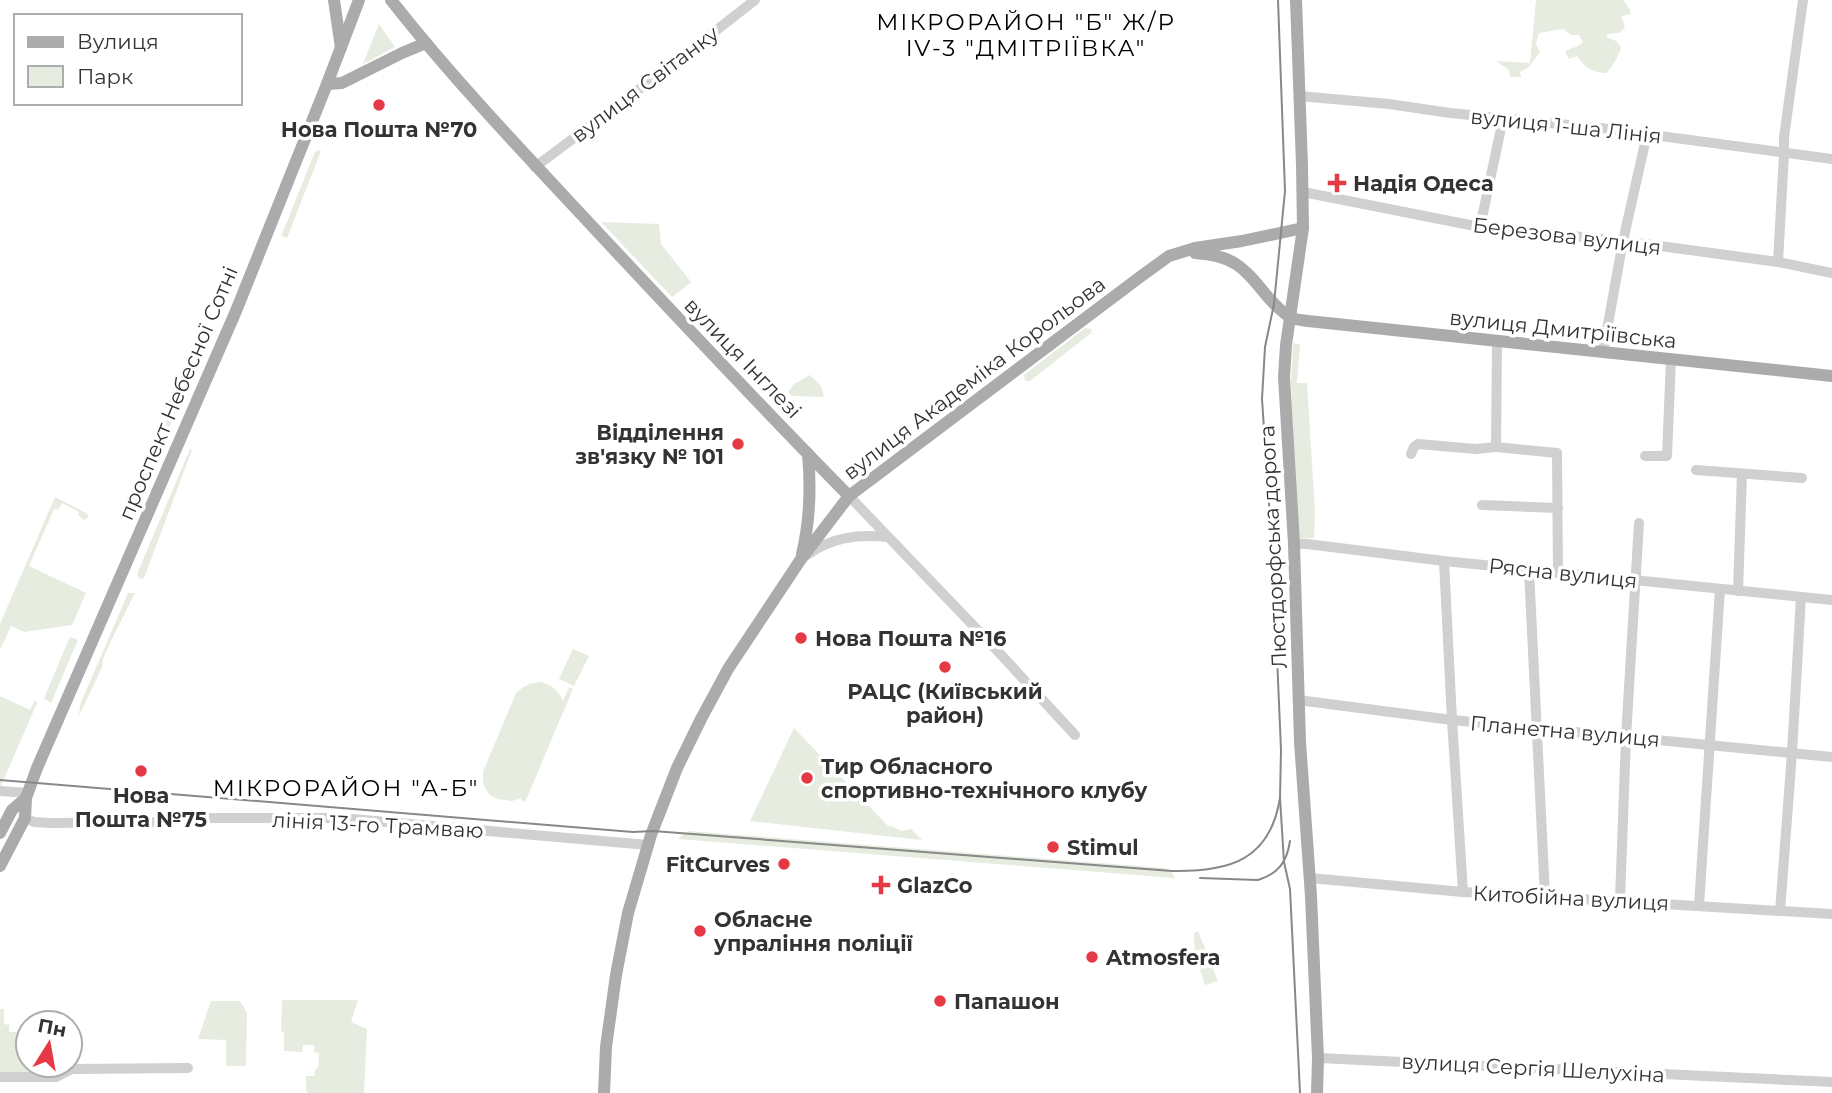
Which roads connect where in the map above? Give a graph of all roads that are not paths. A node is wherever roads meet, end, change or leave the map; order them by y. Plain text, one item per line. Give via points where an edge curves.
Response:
1 (334, 0) edge
2 (359, 0) edge
3 (391, 0) edge
4 (755, 0) edge
5 (1296, 0) edge
6 (1803, 0) edge
7 (426, 43) junction
8 (341, 48) junction
9 (327, 84) junction
10 (1299, 96) junction
11 (1503, 118) junction
12 (1647, 134) junction
13 (1784, 154) junction
14 (1832, 159) edge
15 (535, 167) junction
16 (1303, 192) junction
17 (1480, 227) junction
18 (1303, 228) junction
19 (1623, 241) junction
20 (1242, 242) junction
21 (1179, 253) junction
22 (1778, 262) junction
23 (1241, 267) junction
24 (1832, 273) edge
25 (1290, 318) junction
26 (1497, 342) junction
27 (1603, 352) junction
28 (1671, 359) junction
29 (1832, 376) edge
30 (1496, 446) junction
31 (808, 454) junction
32 (1411, 454) dead end
33 (1645, 456) dead end
34 (1696, 470) dead end
35 (1742, 474) junction
36 (1802, 478) dead end
37 (849, 496) junction
38 (1482, 505) dead end
39 (1558, 508) junction
40 (1639, 523) dead end
41 (888, 537) junction
42 (1294, 544) junction
43 (801, 559) junction
44 (1444, 561) junction
45 (1529, 570) junction
46 (1558, 573) junction
47 (1636, 580) junction
48 (1720, 589) junction
49 (1738, 591) junction
50 (1801, 597) junction
51 (1832, 600) edge
52 (1298, 700) junction
53 (1452, 720) junction
54 (1537, 729) junction
55 (1075, 735) dead end
56 (1626, 737) junction
57 (1709, 745) junction
58 (1792, 753) junction
59 (1832, 757) edge
60 (0, 790) edge
61 (27, 796) junction
62 (25, 818) junction
63 (0, 833) edge
64 (648, 845) junction
65 (0, 866) edge
66 (1310, 878) junction
67 (1463, 891) junction
68 (1545, 896) junction
69 (1619, 900) junction
70 (1699, 905) junction
71 (1780, 911) junction
72 (1832, 914) edge
73 (1318, 1058) junction
74 (188, 1068) dead end
75 (0, 1077) edge
76 (1832, 1083) edge
77 (604, 1093) edge
78 (1317, 1093) edge

1 - 8 main road
2 - 8 main road, проспект Небесної Сотні
3 - 7 main road, вулиця Інглезі
4 - 15 street, вулиця Світанку
5 - 10 main road, Люстдорфська дорога
6 - 13 street
7 - 9 main road via 342,83
7 - 15 main road, вулиця Інглезі
8 - 9 main road, проспект Небесної Сотні
9 - 61 main road, проспект Небесної Сотні via 236,311
10 - 11 street, вулиця 1-ша Лінія
10 - 16 main road, Люстдорфська дорога
11 - 12 street, вулиця 1-ша Лінія
11 - 17 street
12 - 13 street, вулиця 1-ша Лінія
12 - 19 street
13 - 14 street, вулиця 1-ша Лінія
13 - 22 street
15 - 31 main road, вулиця Інглезі
16 - 17 street, Березова вулиця
16 - 18 main road, Люстдорфська дорога
17 - 19 street, Березова вулиця
18 - 20 main road
18 - 25 main road, Люстдорфська дорога
19 - 22 street, Березова вулиця
19 - 27 street
20 - 21 main road
20 - 23 main road via 1237,251
21 - 23 main road via 1222,256
21 - 37 main road, вулиця Академіка Корольова via 1160,262
22 - 24 street, Березова вулиця
23 - 25 main road
25 - 26 main road, вулиця Дмитріївська
25 - 42 main road, Люстдорфська дорога via 1284,377
26 - 27 main road, вулиця Дмитріївська
26 - 30 street
27 - 28 main road, вулиця Дмитріївська
28 - 29 main road, вулиця Дмитріївська
28 - 33 street via 1667,456
30 - 32 street via 1476,449 1418,444
30 - 39 street via 1557,453
31 - 37 main road, вулиця Інглезі
31 - 43 main road via 809,523
34 - 35 street
35 - 36 street
35 - 49 street
37 - 41 street, вулиця Інглезі
37 - 43 main road, вулиця Академіка Корольова
38 - 39 street
39 - 46 street
40 - 47 street
41 - 43 street via 866,535 831,541
41 - 55 street, вулиця Інглезі
42 - 44 street, Рясна вулиця
42 - 52 main road, Люстдорфська дорога
43 - 64 main road, вулиця Академіка Корольова via 724,676 677,768
44 - 45 street, Рясна вулиця
44 - 53 street
45 - 46 street, Рясна вулиця
45 - 54 street
46 - 47 street, Рясна вулиця
47 - 48 street, Рясна вулиця
47 - 56 street
48 - 49 street, Рясна вулиця
48 - 57 street
49 - 50 street, Рясна вулиця
50 - 51 street, Рясна вулиця
50 - 58 street
52 - 53 street, Планетна вулиця
52 - 66 main road, Люстдорфська дорога
53 - 54 street, Планетна вулиця
53 - 67 street
54 - 56 street, Планетна вулиця
54 - 68 street
56 - 57 street, Планетна вулиця
56 - 69 street
57 - 58 street, Планетна вулиця
57 - 70 street
58 - 59 street, Планетна вулиця
58 - 71 street
60 - 61 street
61 - 62 main road, проспект Небесної Сотні
61 - 63 main road, проспект Небесної Сотні via 12,810
62 - 64 street, лінія 13-го Трамваю via 34,822 341,818
62 - 65 main road, проспект Небесної Сотні
64 - 77 main road, вулиця Академіка Корольова via 616,975
66 - 67 street, Китобійна вулиця
66 - 73 main road, Люстдорфська дорога
67 - 68 street, Китобійна вулиця
68 - 69 street, Китобійна вулиця
69 - 70 street, Китобійна вулиця
70 - 71 street, Китобійна вулиця
71 - 72 street, Китобійна вулиця
73 - 76 street, вулиця Сергія Шелухіна
73 - 78 main road, Люстдорфська дорога
74 - 75 street via 72,1069 56,1077

